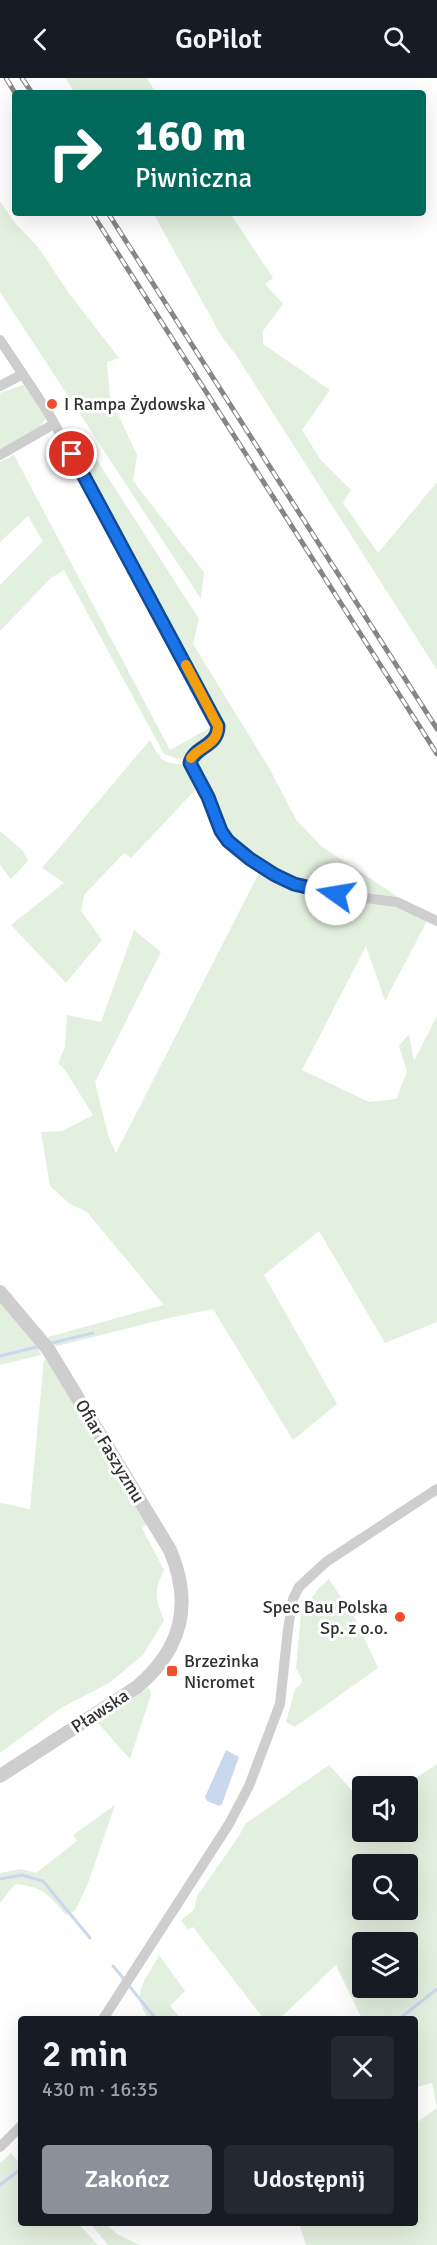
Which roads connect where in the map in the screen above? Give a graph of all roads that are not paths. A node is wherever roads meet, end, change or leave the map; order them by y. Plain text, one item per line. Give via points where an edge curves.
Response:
1 (0, 340) edge
2 (23, 374) junction
3 (0, 386) edge
4 (54, 424) junction
5 (0, 455) edge
6 (437, 921) edge
7 (0, 1292) edge
8 (437, 1489) edge
9 (179, 1626) joint
10 (0, 1776) edge
11 (105, 2016) edge
12 (18, 2129) edge
13 (0, 2147) edge

1 - 2 street
2 - 3 street
2 - 4 street
4 - 5 street
4 - 6 street via 218,726 210,744 191,756 190,763 228,841 250,859 294,884 397,902
7 - 9 street, Ofiar Faszyzmu via 48,1349 170,1550 183,1591
8 - 11 street via 326,1562 303,1582 293,1599 280,1704 249,1786 229,1824
9 - 10 street, Pławska via 165,1657 137,1687
12 - 13 street

